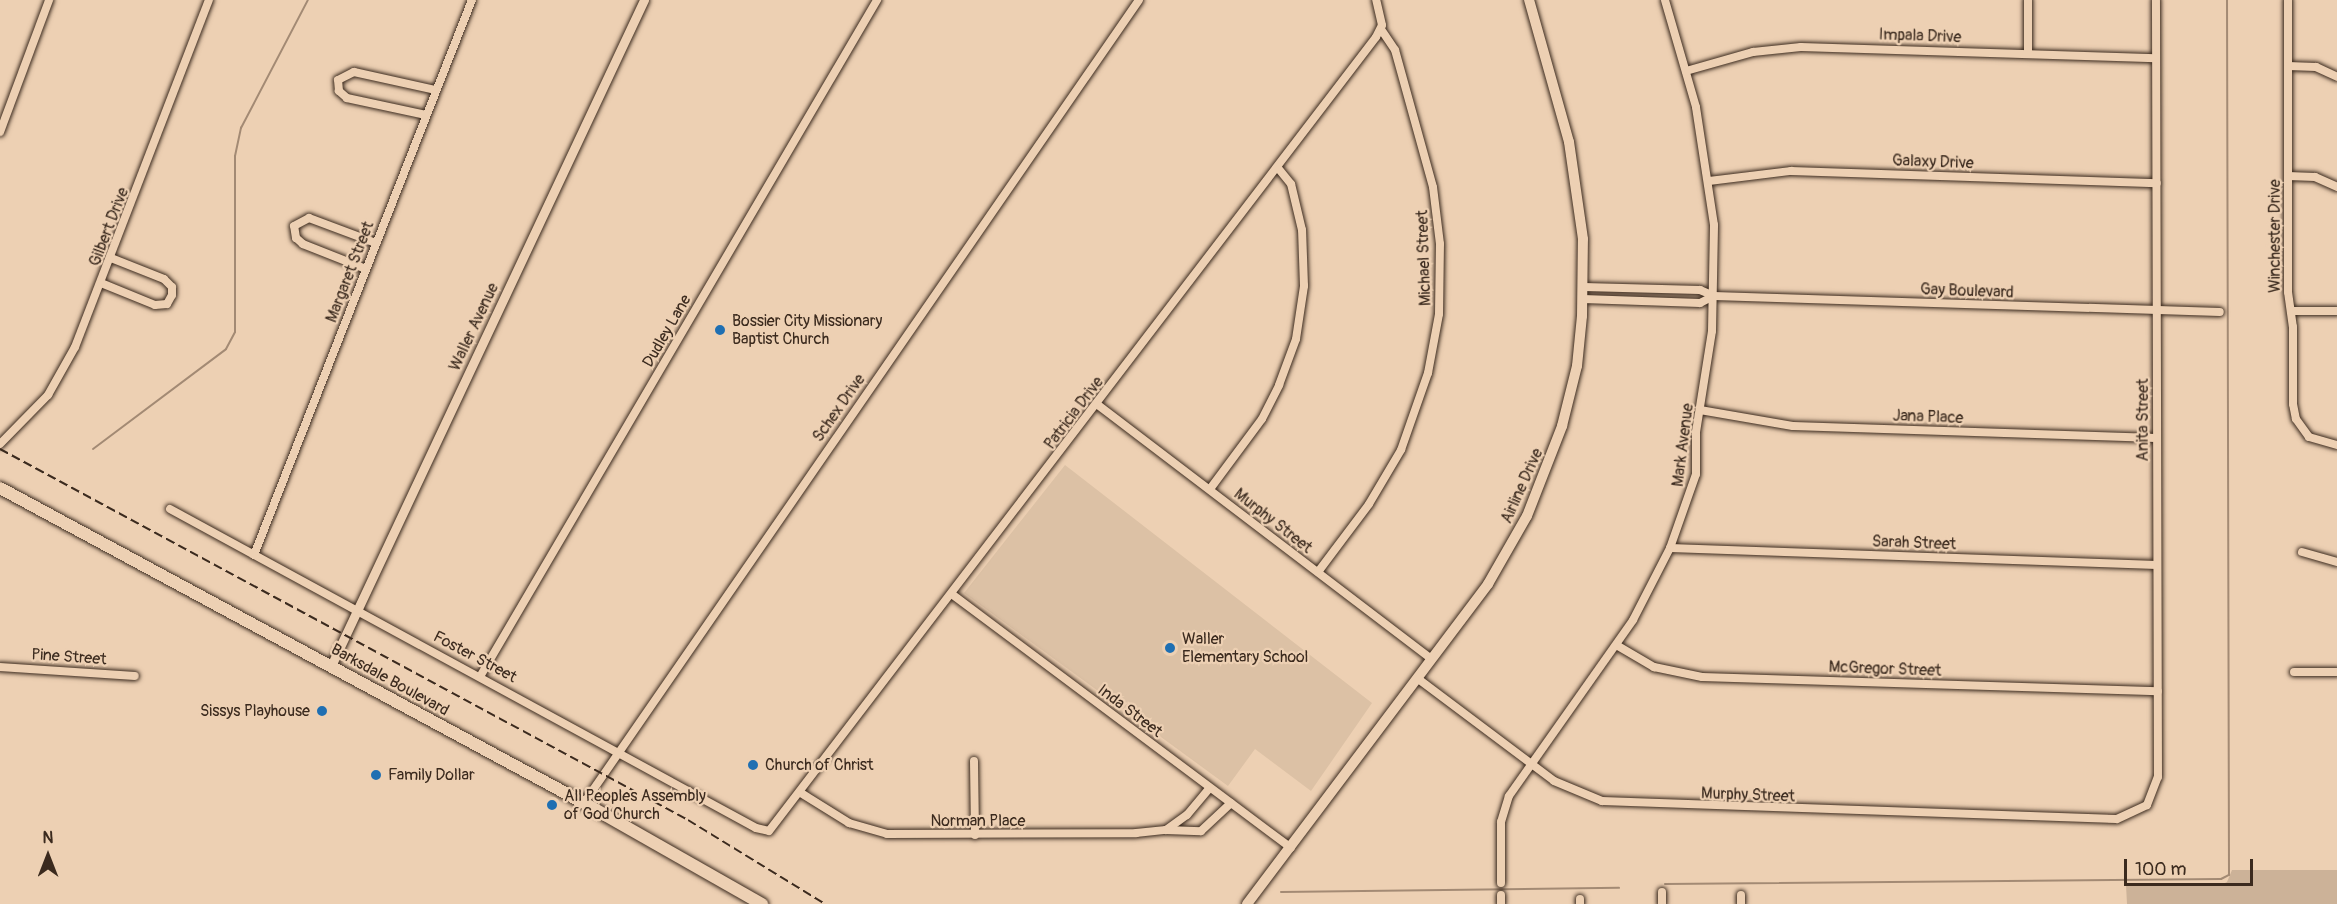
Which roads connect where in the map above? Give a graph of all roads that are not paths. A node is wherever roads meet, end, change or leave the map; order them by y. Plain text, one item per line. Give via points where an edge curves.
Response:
1 (49, 0) edge
2 (209, 0) edge
3 (472, 0) edge
4 (644, 0) edge
5 (877, 0) edge
6 (1138, 0) edge
7 (1376, 0) edge
8 (1529, 0) edge
9 (1665, 0) edge
10 (2028, 0) edge
11 (2156, 0) edge
12 (2288, 0) edge
13 (1381, 29) junction
14 (2028, 53) junction
15 (2156, 58) junction
16 (2288, 66) junction
17 (1686, 71) junction
18 (2337, 77) edge
19 (436, 90) junction
20 (3, 115) edge
21 (426, 115) junction
22 (0, 132) edge
23 (1278, 168) junction
24 (2288, 176) junction
25 (1709, 181) junction
26 (2157, 183) junction
27 (2337, 187) edge
28 (376, 243) junction
29 (111, 258) junction
30 (366, 269) junction
31 (101, 283) junction
32 (1584, 287) junction
33 (1714, 296) junction
34 (1583, 299) junction
35 (2157, 310) junction
36 (2291, 311) junction
37 (2337, 311) edge
38 (2220, 312) dead end
39 (1098, 405) junction
40 (1700, 410) junction
41 (2156, 438) junction
42 (0, 444) edge
43 (2337, 445) edge
44 (0, 488) edge
45 (1210, 489) junction
46 (170, 509) dead end
47 (1670, 548) junction
48 (2302, 552) dead end
49 (254, 555) junction
50 (2337, 562) edge
51 (2157, 565) junction
52 (1318, 572) junction
53 (953, 595) junction
54 (357, 611) junction
55 (1618, 646) junction
56 (1431, 659) junction
57 (332, 666) junction
58 (0, 667) edge
59 (2294, 672) dead end
60 (2337, 672) edge
61 (481, 675) junction
62 (135, 676) dead end
63 (1417, 678) junction
64 (2158, 691) junction
65 (618, 750) junction
66 (974, 760) dead end
67 (1531, 765) junction
68 (1210, 788) junction
69 (801, 793) junction
70 (584, 803) junction
71 (1231, 803) junction
72 (2117, 819) joint
73 (1166, 830) junction
74 (766, 831) joint
75 (975, 835) junction
76 (1291, 848) junction
77 (1501, 883) dead end
78 (1662, 892) dead end
79 (1501, 895) dead end
80 (1741, 895) dead end
81 (762, 904) edge
82 (1246, 904) edge
83 (1501, 904) edge
84 (1662, 904) edge
85 (1741, 904) edge

1 - 20 street
2 - 29 street, Gilbert Drive
3 - 19 street, Margaret Street
4 - 54 street, Waller Avenue
5 - 61 street, Dudley Lane
6 - 65 street, Schex Drive
7 - 13 street
8 - 32 main road, Airline Drive via 1569,142 1582,219
9 - 17 street, Mark Avenue
10 - 14 street
11 - 15 street, Anita Street
12 - 16 street, Winchester Drive
13 - 23 street, Patricia Drive
13 - 52 street, Michael Street via 1395,50 1435,196 1440,244 1439,314 1426,381 1401,450 1370,504
14 - 15 street, Impala Drive
14 - 17 street, Impala Drive via 1801,47 1753,52
15 - 26 street, Anita Street
16 - 18 street via 2316,66
16 - 24 street, Winchester Drive
17 - 25 street, Mark Avenue
19 - 21 street, Margaret Street
19 - 21 street via 354,72 338,80 339,91 347,98
20 - 22 street
21 - 28 street, Margaret Street
23 - 39 street, Patricia Drive
23 - 45 street via 1288,177 1300,220 1304,286 1297,333 1284,375 1262,419
24 - 27 street via 2314,177
24 - 36 street, Winchester Drive
25 - 26 street, Galaxy Drive via 1791,171
25 - 33 street, Mark Avenue via 1715,241
26 - 35 street, Anita Street
28 - 30 street, Margaret Street
28 - 30 street via 314,220 300,220 294,226 296,238 303,244
29 - 31 street, Gilbert Drive
29 - 31 street via 164,279 172,287 172,296 167,304 155,305
30 - 49 street, Margaret Street
31 - 42 street, Gilbert Drive via 57,384
32 - 33 street, Gay Boulevard via 1700,290
32 - 34 main road, Airline Drive
33 - 34 street, Gay Boulevard via 1700,303
33 - 35 street, Gay Boulevard
33 - 40 street, Mark Avenue
34 - 56 main road, Airline Drive via 1570,396 1541,485 1488,584
35 - 38 street, Gay Boulevard
35 - 41 street, Anita Street
36 - 37 street
36 - 43 street, Winchester Drive via 2296,419 2309,437
39 - 45 street, Murphy Street
39 - 53 street, Patricia Drive
40 - 41 street, Jana Place via 1793,426
40 - 47 street, Mark Avenue via 1696,474
41 - 51 street, Anita Street
44 - 57 main road, Barksdale Boulevard
45 - 52 street, Murphy Street
46 - 49 street, Foster Street
47 - 51 street, Sarah Street
47 - 55 street, Mark Avenue
48 - 50 street
49 - 54 street, Foster Street
51 - 64 street, Anita Street
52 - 56 street, Murphy Street
53 - 68 street, Inda Street
53 - 69 street, Patricia Drive
54 - 57 street, Waller Avenue
54 - 61 street, Foster Street
55 - 64 street, McGregor Street via 1654,667 1694,676
55 - 67 street, Mark Avenue
56 - 63 main road, Airline Drive
57 - 70 main road, Barksdale Boulevard
58 - 62 street, Pine Street
59 - 60 street
61 - 65 street, Foster Street
63 - 67 street, Murphy Street
63 - 76 main road, Airline Drive
64 - 72 street, Anita Street via 2155,791 2140,811
65 - 70 street, Schex Drive
65 - 74 street, Foster Street
66 - 75 street
67 - 72 street, Murphy Street via 1571,791 1621,803
67 - 77 street, Mark Avenue via 1502,813
68 - 71 street, Inda Street
68 - 73 street via 1187,815
69 - 74 street, Patricia Drive via 775,827
69 - 75 street, Norman Place via 829,813 867,830 898,835
70 - 81 main road, Barksdale Boulevard
71 - 73 street, Norman Place via 1201,831
71 - 76 street, Inda Street
73 - 75 street, Norman Place
76 - 82 main road, Airline Drive
78 - 84 street
79 - 83 street
80 - 85 street

